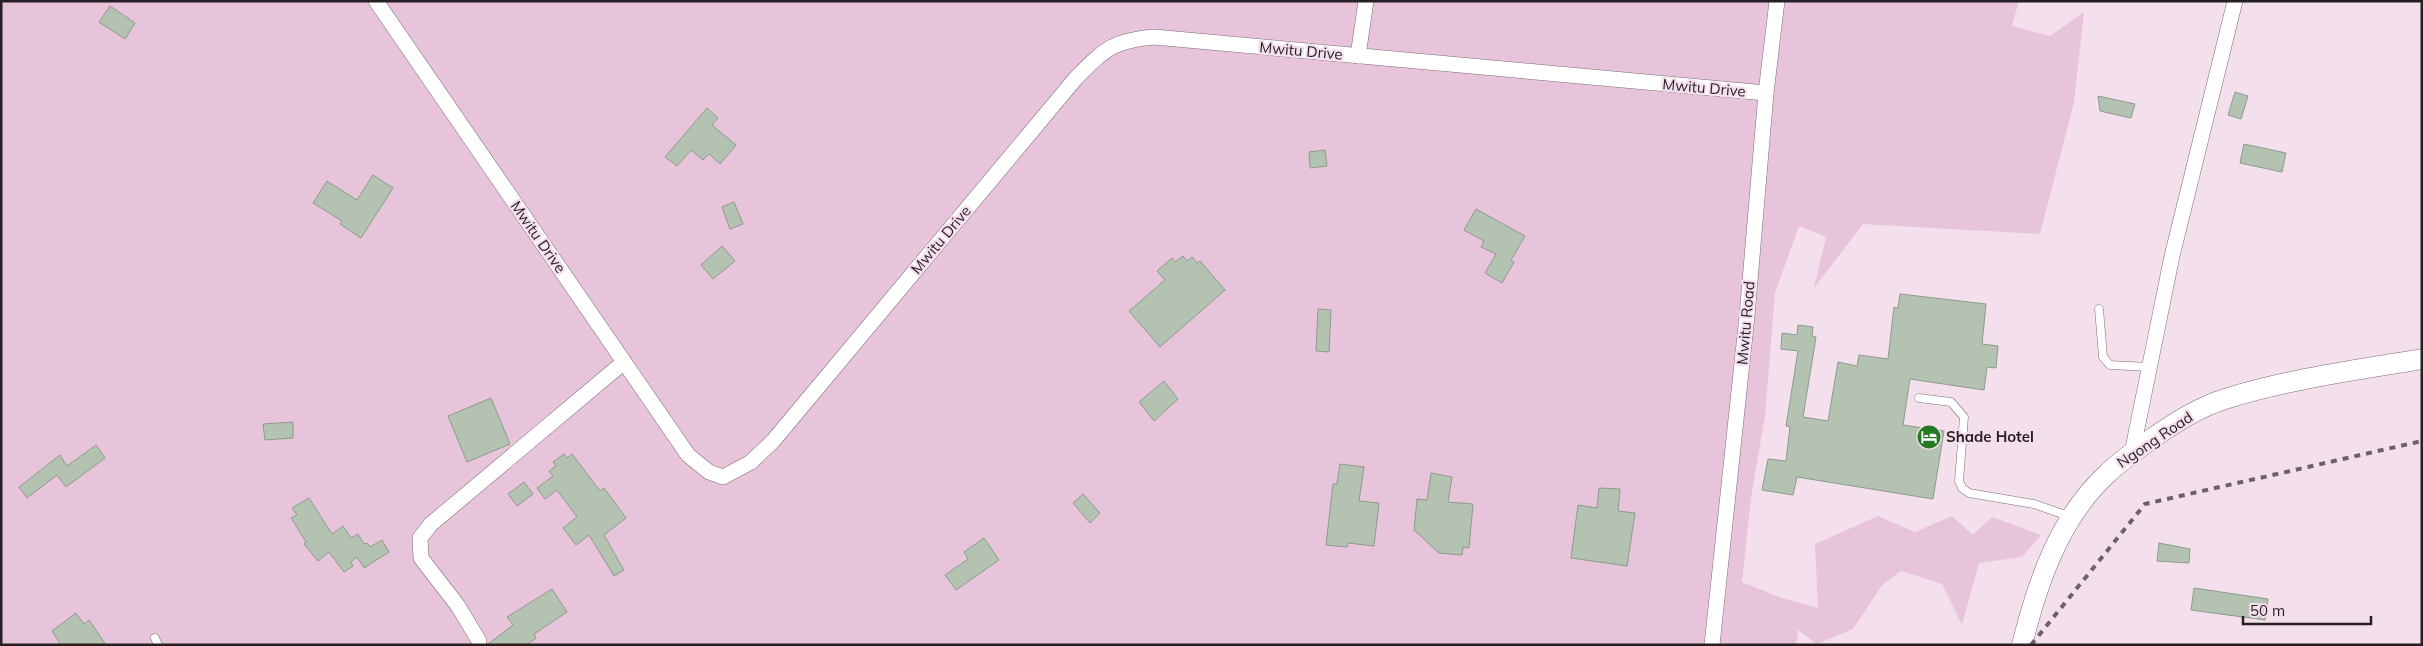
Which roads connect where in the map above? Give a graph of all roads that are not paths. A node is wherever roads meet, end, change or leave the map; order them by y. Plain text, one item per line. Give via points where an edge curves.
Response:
1 (376, 1) edge
2 (1366, 1) edge
3 (1777, 1) edge
4 (2236, 1) edge
5 (1358, 56) junction
6 (1766, 94) junction
7 (2099, 310) dead end
8 (2422, 359) edge
9 (624, 362) junction
10 (2149, 367) junction
11 (1919, 398) dead end
12 (2132, 454) junction
13 (2071, 517) junction
14 (479, 641) dead end
15 (1712, 645) edge
16 (2022, 645) edge

1 - 9 street, Mwitu Drive
2 - 5 street
3 - 6 street, Mwitu Road
4 - 10 street via 2172,256
5 - 6 street, Mwitu Drive
5 - 9 street, Mwitu Drive via 1154,37 1127,40 1101,52 773,441 751,462 723,476 709,472 688,454
6 - 15 street, Mwitu Road via 1747,316
7 - 10 lane via 2104,357 2110,366
8 - 12 main road, Ngong Road via 2321,375 2224,399 2180,420
9 - 14 street via 431,524 420,538 421,558 458,606
10 - 12 street
11 - 13 lane via 1950,402 1964,417 1962,488 1969,493 2034,504
12 - 13 main road, Ngong Road via 2107,474
13 - 16 main road, Ngong Road via 2048,562

